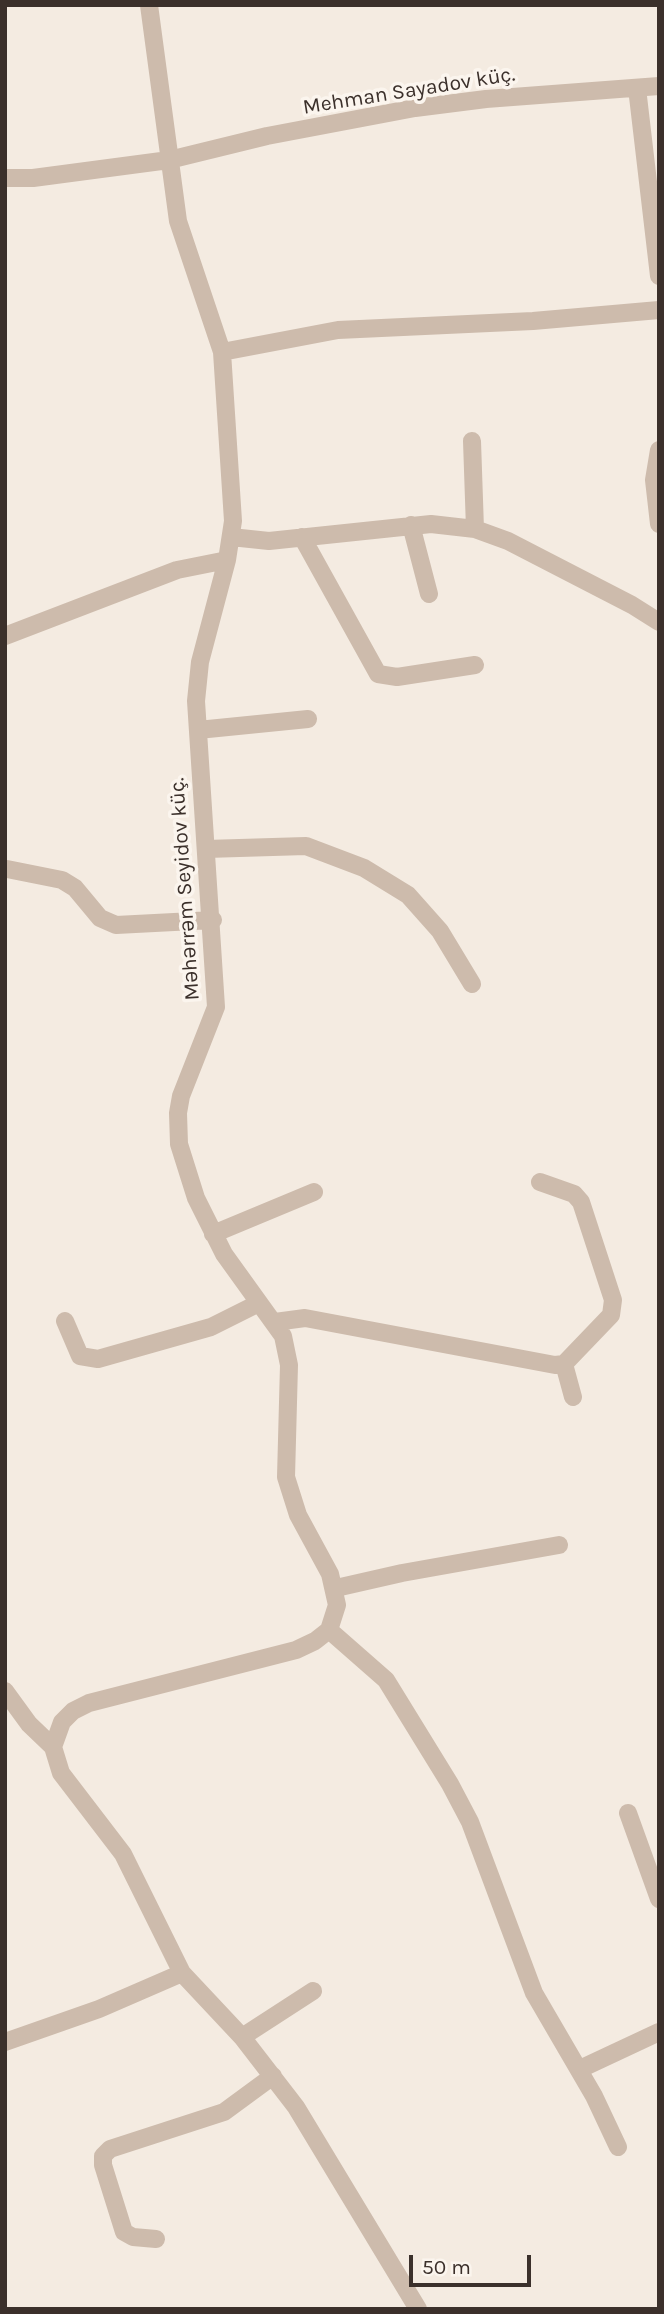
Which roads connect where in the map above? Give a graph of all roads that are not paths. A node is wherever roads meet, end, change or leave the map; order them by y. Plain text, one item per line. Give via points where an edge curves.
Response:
1 (149, 5) edge
2 (659, 86) edge
3 (637, 88) junction
4 (169, 160) junction
5 (5, 177) edge
6 (659, 276) edge
7 (659, 310) edge
8 (222, 352) junction
9 (472, 441) dead end
10 (659, 450) edge
11 (656, 498) edge
12 (659, 524) edge
13 (411, 525) junction
14 (475, 529) junction
15 (231, 537) junction
16 (302, 537) junction
17 (227, 560) junction
18 (429, 594) dead end
19 (659, 622) edge
20 (5, 636) edge
21 (475, 665) dead end
22 (308, 719) dead end
23 (198, 730) junction
24 (206, 849) junction
25 (7, 869) dead end
26 (213, 920) junction
27 (472, 984) dead end
28 (541, 1182) dead end
29 (314, 1192) dead end
30 (213, 1234) junction
31 (258, 1303) junction
32 (65, 1321) dead end
33 (275, 1322) junction
34 (564, 1364) junction
35 (573, 1397) dead end
36 (559, 1545) dead end
37 (336, 1588) junction
38 (329, 1630) junction
39 (5, 1690) edge
40 (53, 1747) junction
41 (628, 1813) dead end
42 (659, 1899) edge
43 (182, 1973) junction
44 (313, 1991) dead end
45 (659, 2032) edge
46 (242, 2037) junction
47 (5, 2042) edge
48 (580, 2069) junction
49 (273, 2076) junction
50 (618, 2147) dead end
51 (156, 2239) dead end
52 (418, 2309) edge

1 - 4 street, Məhərrəm Seyidov küç.
2 - 3 street, Mehman Sayadov küç.
3 - 4 street, Mehman Sayadov küç. via 415,108
3 - 6 street
4 - 5 street, Mehman Sayadov küç. via 33,178
4 - 8 street, Məhərrəm Seyidov küç. via 187,251
7 - 8 street via 338,330
8 - 15 street, Məhərrəm Seyidov küç.
9 - 14 street
10 - 11 street
11 - 12 street
13 - 14 street
13 - 16 street
13 - 18 street
14 - 19 street via 508,541
15 - 16 street via 269,541
15 - 17 street, Məhərrəm Seyidov küç.
16 - 21 street via 378,674 397,677
17 - 20 street via 177,570
17 - 23 street, Məhərrəm Seyidov küç. via 200,662
22 - 23 street
23 - 24 street, Məhərrəm Seyidov küç.
24 - 26 street, Məhərrəm Seyidov küç.
24 - 27 street via 306,846 364,868 408,895 440,931
25 - 26 street via 62,880 75,888 100,918 116,925
26 - 30 street, Məhərrəm Seyidov küç. via 216,1007 181,1096 178,1126 184,1164
28 - 34 street via 574,1194 582,1202 613,1300 611,1315
29 - 30 street
30 - 31 street, Məhərrəm Seyidov küç.
31 - 32 street via 211,1327 98,1359 80,1356
31 - 33 street, Məhərrəm Seyidov küç.
33 - 34 street via 305,1318
33 - 37 street, Məhərrəm Seyidov küç. via 284,1336 289,1365 286,1477 298,1515
34 - 35 street
36 - 37 street
37 - 38 street via 336,1617
38 - 40 street via 296,1650 89,1703 62,1723
38 - 48 street via 386,1680 450,1784 470,1822 534,1993
39 - 40 street via 29,1724
40 - 43 street via 61,1773 123,1854
41 - 42 street
43 - 46 street
43 - 47 street
44 - 46 street
45 - 48 street
46 - 49 street
48 - 50 street
49 - 51 street via 224,2112 110,2149 103,2157 124,2232 133,2238
49 - 52 street

